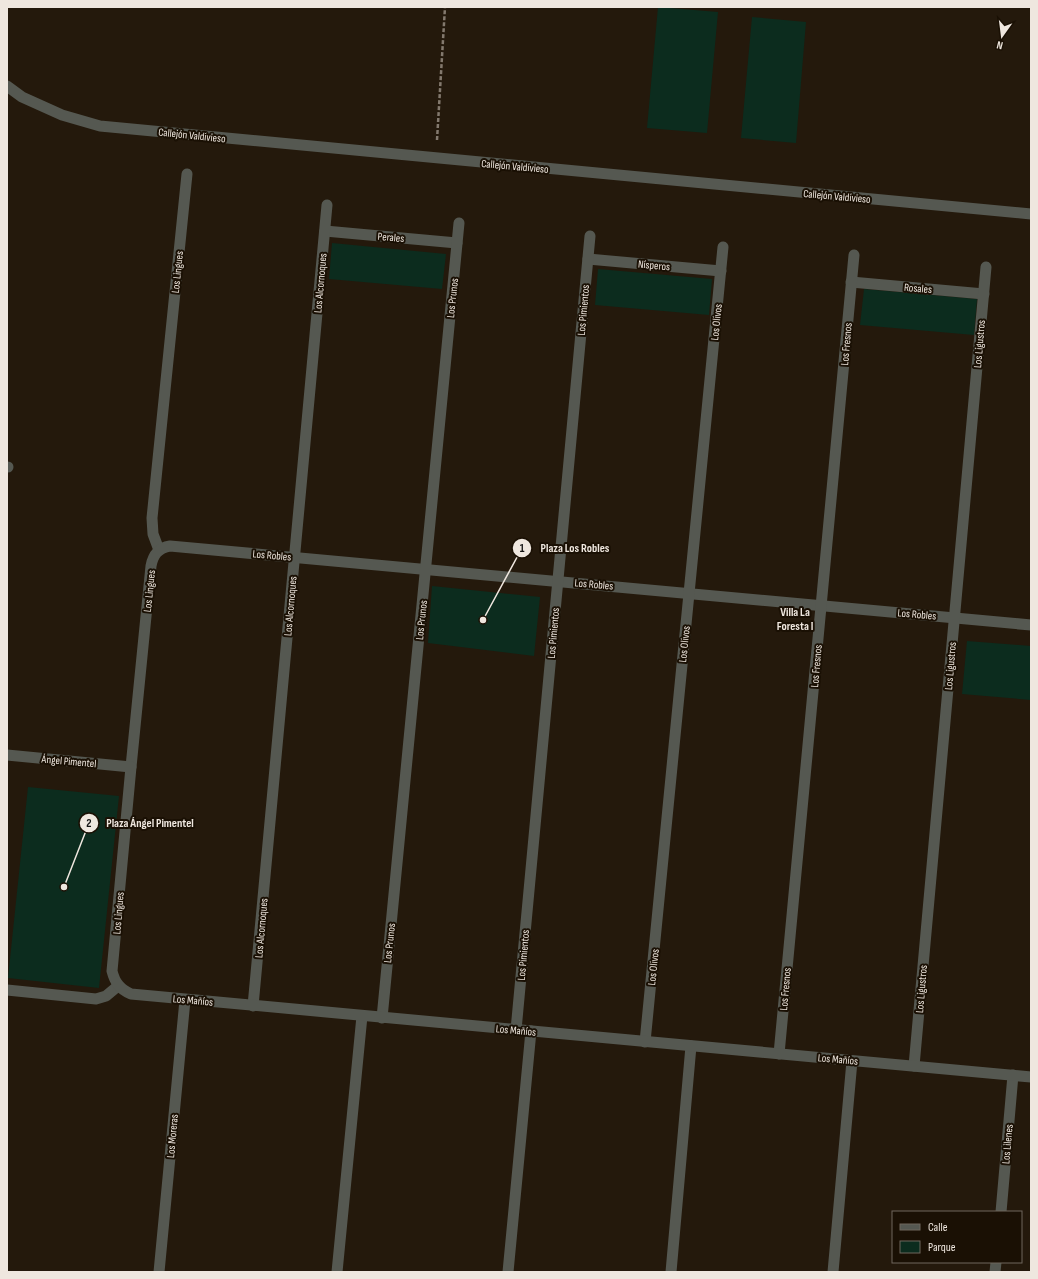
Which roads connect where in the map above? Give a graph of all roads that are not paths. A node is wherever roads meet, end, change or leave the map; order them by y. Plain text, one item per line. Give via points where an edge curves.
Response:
1 (7, 86) edge
2 (187, 174) dead end
3 (327, 205) dead end
4 (1031, 214) edge
5 (459, 223) dead end
6 (325, 231) junction
7 (590, 236) dead end
8 (457, 243) junction
9 (723, 247) dead end
10 (854, 255) dead end
11 (588, 259) junction
12 (986, 267) dead end
13 (721, 271) junction
14 (851, 282) junction
15 (984, 294) junction
16 (159, 550) junction
17 (295, 557) junction
18 (426, 569) junction
19 (558, 581) junction
20 (690, 593) junction
21 (821, 605) junction
22 (955, 618) junction
23 (1031, 625) edge
24 (7, 755) edge
25 (131, 767) junction
26 (118, 986) junction
27 (7, 990) edge
28 (185, 1000) junction
29 (254, 1006) junction
30 (362, 1016) junction
31 (382, 1018) junction
32 (516, 1030) junction
33 (531, 1031) junction
34 (645, 1042) junction
35 (691, 1046) junction
36 (779, 1054) junction
37 (852, 1061) junction
38 (914, 1066) junction
39 (1013, 1075) junction
40 (1031, 1077) edge
41 (1001, 1211) edge
42 (159, 1272) edge
43 (336, 1272) edge
44 (508, 1272) edge
45 (671, 1272) edge
46 (833, 1272) edge

1 - 4 street, Callejón Valdivieso via 22,97 62,115 100,126
2 - 16 street, Los Lingues via 152,518 153,534
3 - 6 street, Los Alcornoques
5 - 8 street, Los Prunos
6 - 8 street, Perales
6 - 17 street, Los Alcornoques
7 - 11 street, Los Pimientos
8 - 18 street, Los Prunos
9 - 13 street, Los Olivos
10 - 14 street, Los Fresnos
11 - 13 street, Nísperos
11 - 19 street, Los Pimientos
12 - 15 street, Los Ligustros
13 - 20 street, Los Olivos
14 - 15 street, Rosales
14 - 21 street, Los Fresnos
15 - 22 street, Los Ligustros
16 - 17 street, Los Robles via 170,546
16 - 25 street, Los Lingues via 154,554 151,566
17 - 18 street, Los Robles
17 - 29 street, Los Alcornoques
18 - 19 street, Los Robles
18 - 31 street, Los Prunos
19 - 20 street, Los Robles
19 - 32 street, Los Pimientos
20 - 21 street, Los Robles
20 - 34 street, Los Olivos
21 - 22 street, Los Robles
21 - 36 street, Los Fresnos
22 - 23 street, Los Robles
22 - 38 street, Los Ligustros
24 - 25 street, Ángel Pimentel
25 - 26 street, Los Lingues via 112,971
26 - 27 street via 106,996 96,999
26 - 28 street, Los Mañíos via 131,994
28 - 29 street, Los Mañíos
28 - 42 street, Los Moreras
29 - 30 street, Los Mañíos
30 - 31 street, Los Mañíos
30 - 43 street
31 - 32 street, Los Mañíos
32 - 33 street, Los Mañíos
33 - 34 street, Los Mañíos
33 - 44 street
34 - 35 street, Los Mañíos
35 - 36 street, Los Mañíos
35 - 45 street
36 - 37 street, Los Mañíos
37 - 38 street, Los Mañíos
37 - 46 street
38 - 39 street, Los Mañíos
39 - 40 street, Los Mañíos
39 - 41 street, Los Lilenes

